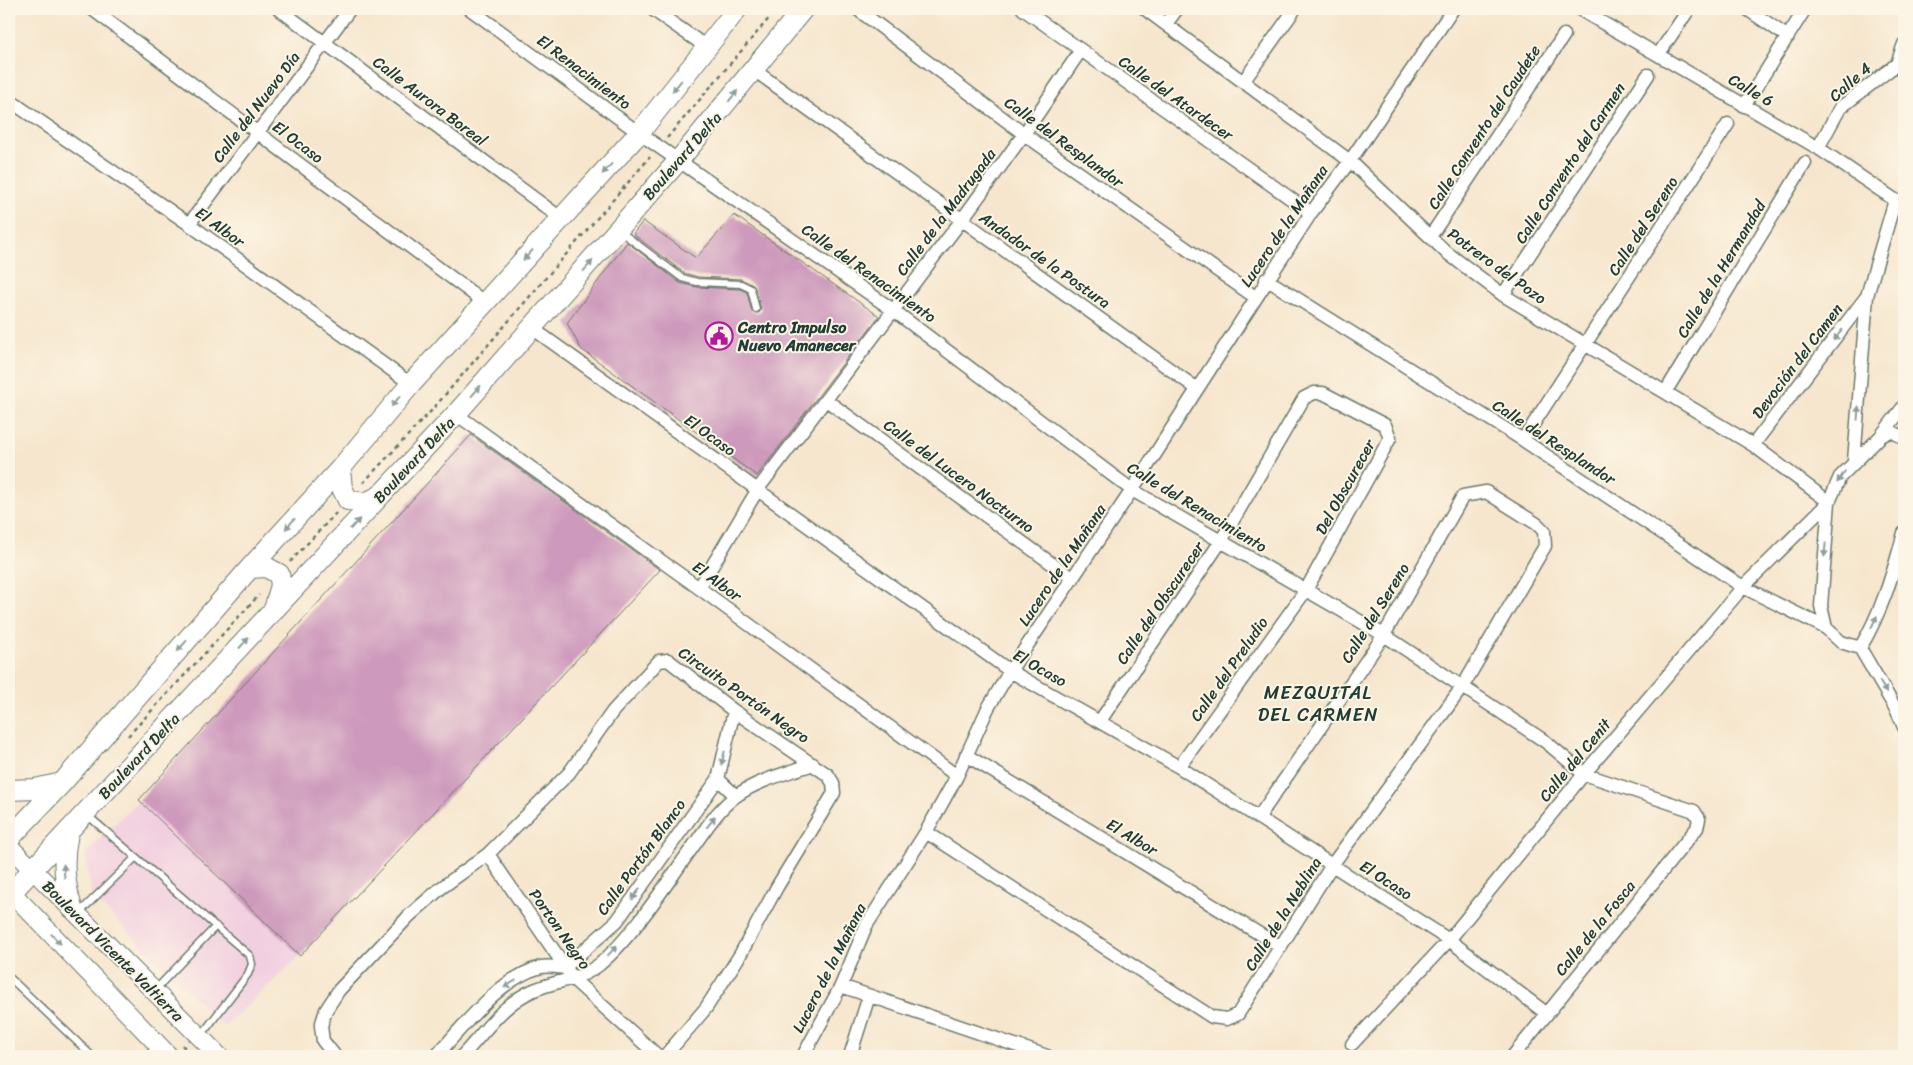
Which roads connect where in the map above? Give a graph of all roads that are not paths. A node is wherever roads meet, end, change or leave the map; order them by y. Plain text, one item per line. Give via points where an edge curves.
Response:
1 (92, 9) edge
2 (279, 9) edge
3 (350, 9) edge
4 (470, 9) edge
5 (652, 9) edge
6 (737, 9) edge
7 (803, 9) edge
8 (857, 9) edge
9 (1023, 9) edge
10 (1145, 9) edge
11 (1177, 9) edge
12 (1295, 9) edge
13 (1453, 9) edge
14 (1581, 9) edge
15 (1689, 9) edge
16 (1747, 9) edge
17 (1805, 9) edge
18 (1166, 24) junction
19 (1564, 35) dead end
20 (1788, 36) junction
21 (324, 43) junction
22 (1904, 44) edge
23 (708, 48) junction
24 (1081, 50) junction
25 (1658, 55) junction
26 (1900, 65) edge
27 (754, 70) junction
28 (1648, 75) dead end
29 (1243, 82) junction
30 (9, 100) edge
31 (1744, 106) junction
32 (1728, 124) dead end
33 (257, 132) junction
34 (639, 133) junction
35 (1024, 134) junction
36 (1818, 148) junction
37 (679, 160) junction
38 (1350, 161) junction
39 (1805, 163) dead end
40 (1900, 201) edge
41 (1311, 212) junction
42 (562, 219) junction
43 (961, 221) junction
44 (189, 224) junction
45 (618, 230) junction
46 (1430, 237) junction
47 (1266, 279) junction
48 (1503, 295) junction
49 (1867, 296) junction
50 (1255, 297) junction
51 (484, 302) junction
52 (756, 309) dead end
53 (893, 310) junction
54 (532, 328) junction
55 (1585, 345) junction
56 (411, 384) junction
57 (1196, 388) junction
58 (1666, 392) junction
59 (1304, 398) joint
60 (826, 400) junction
61 (1904, 406) edge
62 (456, 414) junction
63 (1880, 436) junction
64 (1904, 438) edge
65 (1523, 440) junction
66 (1753, 445) junction
67 (1854, 461) junction
68 (340, 469) junction
69 (758, 489) junction
70 (1132, 490) junction
71 (380, 496) junction
72 (1464, 496) joint
73 (1829, 502) junction
74 (1904, 533) edge
75 (1221, 541) junction
76 (250, 568) junction
77 (1073, 578) junction
78 (1743, 587) junction
79 (700, 588) junction
80 (1306, 590) junction
81 (274, 612) junction
82 (1826, 628) junction
83 (1384, 635) junction
84 (1860, 648) junction
85 (1010, 671) junction
86 (1463, 686) junction
87 (734, 711) junction
88 (1100, 721) junction
89 (1904, 727) edge
90 (966, 755) junction
91 (813, 764) junction
92 (1179, 767) junction
93 (1584, 774) junction
94 (957, 776) junction
95 (718, 779) junction
96 (62, 783) junction
97 (9, 790) edge
98 (736, 796) junction
99 (86, 813) junction
100 (1258, 818) junction
101 (1699, 819) joint
102 (926, 832) junction
103 (68, 833) junction
104 (9, 839) edge
105 (9, 846) edge
106 (488, 854) junction
107 (136, 857) junction
108 (1332, 865) junction
109 (32, 871) junction
110 (10, 893) edge
111 (75, 911) junction
112 (216, 926) junction
113 (1449, 940) junction
114 (1281, 947) junction
115 (564, 968) junction
116 (9, 978) edge
117 (574, 980) junction
118 (840, 986) junction
119 (153, 992) junction
120 (869, 996) junction
121 (1546, 1013) junction
122 (200, 1036) junction
123 (1352, 1044) dead end
124 (158, 1053) edge
125 (92, 1056) edge
126 (219, 1056) edge
127 (335, 1056) edge
128 (436, 1056) edge
129 (462, 1056) edge
130 (658, 1056) edge
131 (666, 1056) edge
132 (803, 1056) edge
133 (850, 1056) edge
134 (1047, 1056) edge
135 (1513, 1056) edge

1 - 33 street, El Ocaso
2 - 21 street, Calle Aurora Boreal
3 - 21 street, Calle del Nuevo Día
4 - 34 street, El Renacimiento
5 - 23 street
6 - 23 main road
7 - 27 main road, Boulevard Delta
8 - 35 street, Calle del Resplandor
9 - 24 street, Calle del Atardecer
10 - 18 street, Potrero del Pozo
11 - 18 street
12 - 29 street
13 - 38 street, Lucero de la Mañana
14 - 25 street, Calle 6
15 - 25 street
16 - 20 street
17 - 20 street
18 - 29 street, Potrero del Pozo
19 - 46 street, Calle Convento del Caudete
20 - 31 street
21 - 33 street, Calle del Nuevo Día
21 - 42 street, Calle Aurora Boreal
22 - 26 street, Calle 4
23 -> 34 main road
24 - 35 street, Calle de la Madrugada
24 - 41 street, Calle del Atardecer
25 - 31 street, Calle 6
26 - 36 street, Calle 4 via 1840,108
37 -> 27 main road, Boulevard Delta
27 - 43 street, Andador de la Postura
28 - 48 street, Calle Convento del Carmen
29 - 38 street, Potrero del Pozo
30 - 44 street, El Albor
31 - 36 street, Calle 6
32 - 55 street, Calle del Sereno
33 - 44 street, Calle del Nuevo Día
33 - 51 street, El Ocaso
34 - 37 street, El Renacimiento
34 -> 42 main road
35 - 43 street, Calle de la Madrugada
35 - 50 street, Calle del Resplandor
36 - 40 street, Calle 6
37 - 45 main road, Boulevard Delta
37 - 53 street, Calle del Renacimiento
38 - 41 street, Lucero de la Mañana
38 - 46 street, Potrero del Pozo
39 - 58 street, Calle de la Hermandad
40 - 49 street
41 - 47 street, Lucero de la Mañana
42 -> 51 main road
43 - 53 street, Calle de la Madrugada
43 - 57 street, Andador de la Postura
44 - 56 street, El Albor
45 - 52 lane via 682,278 741,284 751,289
54 -> 45 main road, Boulevard Delta
46 - 48 street, Potrero del Pozo
47 - 50 street, Lucero de la Mañana
47 - 65 street, Calle del Resplandor
48 - 55 street, Potrero del Pozo
49 -> 66 street, Devoción del Camen
67 -> 49 street
50 - 57 street, Lucero de la Mañana
51 - 56 main road
53 - 60 street, Calle de la Madrugada
53 - 70 street, Calle del Renacimiento
62 -> 54 main road, Boulevard Delta
54 - 69 street, El Ocaso
55 - 58 street, Potrero del Pozo
55 - 65 street, Calle del Sereno
56 -> 68 main road
57 - 70 street, Lucero de la Mañana
58 - 66 street, Potrero del Pozo
59 - 75 street, Calle del Obscurecer
59 - 80 street, Del Obscurecer via 1323,393 1385,425 1390,438
60 - 69 street, Calle de la Madrugada
60 - 77 street, Calle del Lucero Nocturno
61 - 63 street
62 - 71 main road, Boulevard Delta
62 - 79 street, El Albor
63 - 64 street via 1891,431
63 - 67 street
65 - 78 street, Calle del Resplandor
66 - 73 street, Potrero del Pozo
67 -> 73 street via 1840,477
68 - 71 main road via 342,488 348,500 364,503
68 -> 76 main road
69 - 79 street, Calle de la Madrugada
69 - 85 street, El Ocaso
70 - 75 street, Calle del Renacimiento
70 - 77 street, Lucero de la Mañana
81 -> 71 main road, Boulevard Delta
72 - 83 street, Calle del Sereno
72 - 86 street, Calle de la Neblina via 1486,492 1537,524 1544,531 1545,546
73 - 78 street, Calle del Cenit
73 -> 82 street via 1821,606
84 -> 74 street via 1874,625 1889,587
75 - 80 street, Calle del Renacimiento
75 - 88 street, Calle del Obscurecer
76 - 81 main road via 266,568 279,574 281,584
76 -> 96 main road
77 - 85 street, Lucero de la Mañana
78 - 82 street, Calle del Resplandor
78 - 93 street, Calle del Cenit
79 - 94 street, El Albor
80 - 83 street, Calle del Renacimiento
80 - 92 street, Calle del Preludio
99 -> 81 main road, Boulevard Delta
82 - 84 street, Calle del Resplandor via 1841,642
83 - 86 street, Calle del Renacimiento
83 - 100 street, Calle del Sereno
84 -> 89 street
85 - 88 street, El Ocaso
85 - 90 street, Lucero de la Mañana
86 - 93 street, Calle del Renacimiento via 1546,742
86 - 108 street, Calle de la Neblina
87 - 91 street, Circuito Portón Negro
87 -> 95 street, Calle Portón Blanco
87 - 106 street, Circuito Portón Negro via 668,660 659,661 613,711 569,773
88 - 92 street, El Ocaso
90 - 94 street, Lucero de la Mañana
90 - 114 street, El Albor
91 - 98 street
91 - 131 street, Circuito Portón Negro via 834,783 834,793 740,955 706,1008
92 - 100 street, El Ocaso
93 - 101 street, Calle del Renacimiento via 1694,811
93 - 113 street, Calle del Cenit
94 - 102 street, Lucero de la Mañana
95 - 98 street
95 -> 115 street, Calle Portón Blanco via 617,921
96 - 97 main road
96 - 104 main road
117 -> 98 street via 600,964 627,935 713,818
99 - 103 main road, Boulevard Delta
99 - 107 lane
100 - 108 street, El Ocaso
101 - 121 street, Calle de la Fosca via 1697,828
102 - 114 street, Calle de la Neblina via 1212,1017 1227,1019 1238,1014
102 - 118 street, Lucero de la Mañana via 866,926
103 - 109 main road, Boulevard Delta
111 -> 103 main road via 65,886 64,852
105 - 109 main road, Boulevard Vicente Valtierra
106 - 115 street, Porton Negro
106 - 127 street, Circuito Portón Negro via 410,915 332,1000 322,1019 321,1034 325,1046
107 - 111 lane
107 - 112 lane
108 - 113 street, El Ocaso
108 - 114 street, Calle de la Neblina
109 - 110 main road, Boulevard Delta
109 - 111 main road, Boulevard Vicente Valtierra
110 -> 124 main road, Boulevard Vicente Valtierra
111 - 119 main road, Boulevard Vicente Valtierra
112 - 119 lane
112 - 122 lane via 247,952 252,964 248,974
113 - 121 street, El Ocaso
113 - 123 street, Calle del Cenit
115 - 117 street, Porton Negro
115 -> 128 street via 541,967 505,986
116 - 125 lane
117 - 129 street via 534,990 516,1000 494,1019
117 - 130 street, Porton Negro
118 - 120 street
118 - 132 street, Lucero de la Mañana
119 - 122 main road, Boulevard Vicente Valtierra
120 - 133 street
120 - 134 street
121 - 135 street, Calle de la Fosca
122 - 126 main road, Boulevard Vicente Valtierra

